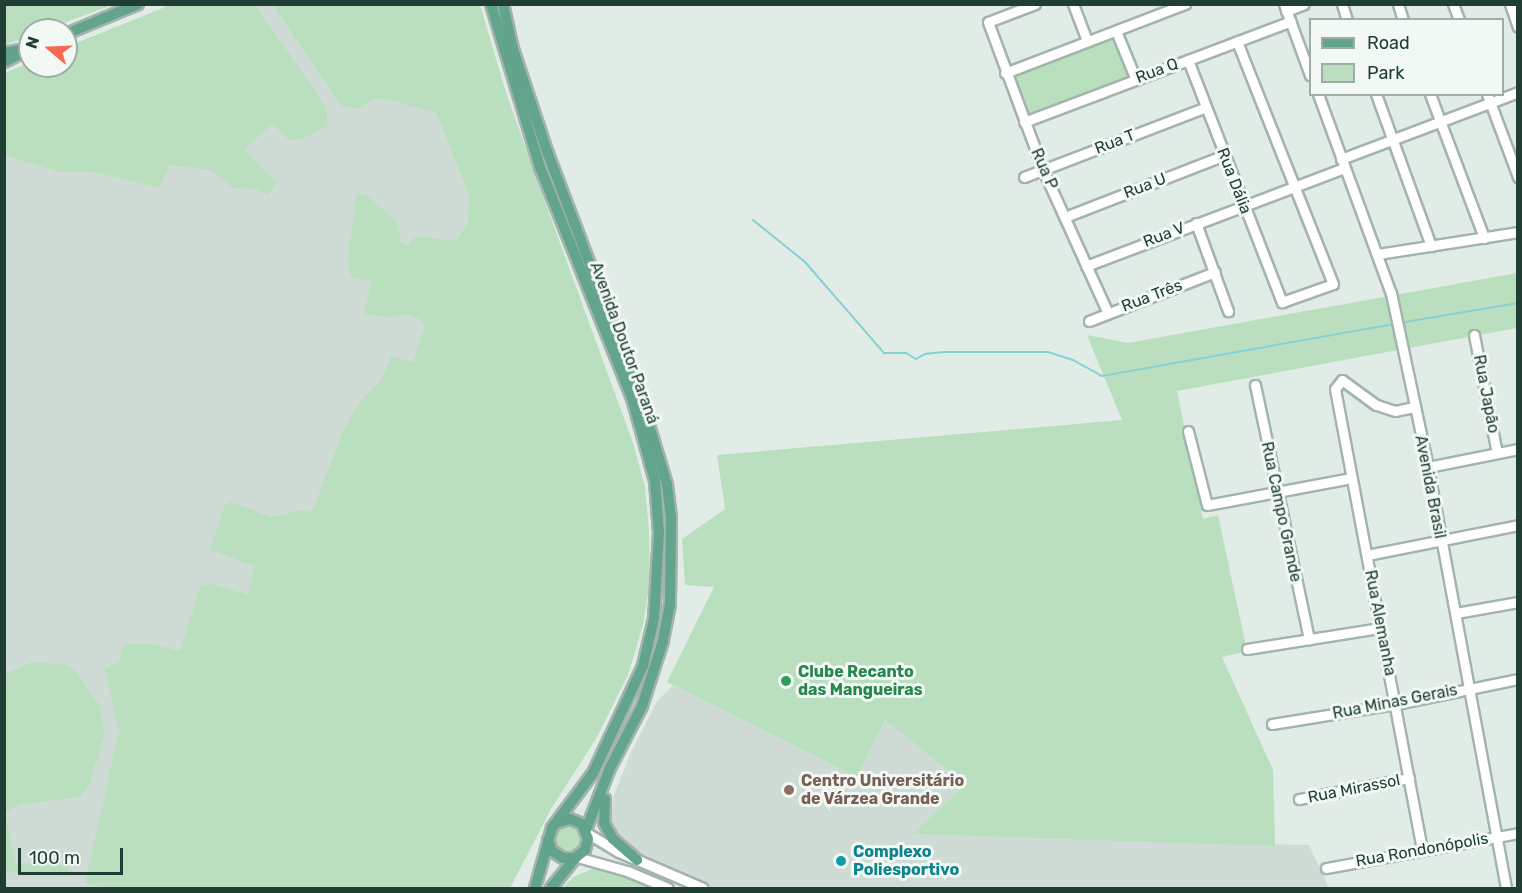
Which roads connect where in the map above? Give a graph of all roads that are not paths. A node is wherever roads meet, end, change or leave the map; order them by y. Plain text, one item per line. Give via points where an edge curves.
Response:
1 (138, 4) edge
2 (491, 4) edge
3 (503, 4) edge
4 (1035, 4) edge
5 (1072, 4) edge
6 (1185, 4) edge
7 (1304, 4) edge
8 (1510, 4) edge
9 (1285, 8) edge
10 (1291, 21) junction
11 (1518, 27) edge
12 (78, 29) edge
13 (1116, 31) junction
14 (1087, 41) junction
15 (1237, 41) junction
16 (18, 54) edge
17 (1188, 60) junction
18 (4, 62) edge
19 (1309, 70) edge
20 (1005, 73) junction
21 (1136, 80) junction
22 (1319, 96) edge
23 (1377, 96) edge
24 (1431, 96) edge
25 (1489, 98) edge
26 (1206, 108) junction
27 (1439, 121) junction
28 (1024, 122) junction
29 (1392, 139) junction
30 (1225, 155) junction
31 (1342, 163) junction
32 (1043, 170) junction
33 (1024, 177) dead end
34 (1518, 177) edge
35 (1292, 187) junction
36 (1243, 205) junction
37 (1065, 216) junction
38 (1196, 223) junction
39 (1518, 232) edge
40 (1484, 238) junction
41 (1431, 246) junction
42 (1377, 254) junction
43 (1086, 266) junction
44 (1215, 272) junction
45 (1228, 311) dead end
46 (1108, 312) junction
47 (1089, 321) dead end
48 (1474, 335) dead end
49 (1255, 385) dead end
50 (1414, 407) junction
51 (1188, 431) dead end
52 (1518, 449) edge
53 (1497, 453) junction
54 (1428, 467) junction
55 (1351, 478) junction
56 (1277, 494) junction
57 (1518, 525) edge
58 (1440, 540) junction
59 (1367, 555) junction
60 (1518, 602) edge
61 (1456, 614) junction
62 (1380, 628) junction
63 (1309, 639) junction
64 (1247, 649) dead end
65 (1518, 679) edge
66 (1469, 688) junction
67 (1396, 704) junction
68 (1272, 724) dead end
69 (622, 745) junction
70 (1409, 778) junction
71 (1299, 799) dead end
72 (556, 823) junction
73 (587, 832) junction
74 (1518, 833) edge
75 (1496, 837) junction
76 (548, 840) junction
77 (1422, 850) junction
78 (576, 858) junction
79 (637, 860) junction
80 (1326, 868) dead end
81 (535, 888) edge
82 (551, 888) edge
83 (668, 888) edge
84 (703, 888) edge
85 (1506, 888) edge

1 - 12 main road
2 - 72 main road, Avenida Doutor Paraná via 540,167 632,398 655,481 659,579 643,666 593,773
3 - 69 main road, Avenida Doutor Paraná via 513,49 548,154 642,402 667,485 670,604 653,674
4 - 20 street, Rua P via 988,22
5 - 14 street
6 - 13 street
7 - 9 street
8 - 11 street
9 - 10 street
10 - 15 street, Rua Q
10 - 19 street
13 - 14 street
13 - 21 street
14 - 20 street
15 - 17 street, Rua Q
15 - 35 street
16 - 18 main road
17 - 21 street, Rua Q
17 - 26 street, Rua Dália
20 - 28 street, Rua P
21 - 28 street, Rua Q
22 - 31 street, Avenida Brasil
23 - 29 street
24 - 27 street
25 - 27 street, Rua V
25 - 34 street
26 - 30 street, Rua Dália
26 - 32 street, Rua T
27 - 29 street, Rua V
27 - 40 street
28 - 32 street, Rua P
29 - 31 street, Rua V
29 - 41 street
30 - 36 street, Rua Dália
30 - 37 street, Rua U
31 - 35 street, Rua V
31 - 42 street, Avenida Brasil
32 - 33 street, Rua T
32 - 37 street, Rua P
35 - 36 street, Rua V
35 - 36 street, Rua Dália via 1333,284 1282,302
36 - 38 street, Rua V
37 - 43 street, Rua P
38 - 43 street, Rua V
38 - 44 street
39 - 40 street
40 - 41 street
41 - 42 street
42 - 50 street, Avenida Brasil via 1397,323
43 - 46 street, Rua P
44 - 45 street
44 - 46 street, Rua Três
46 - 47 street, Rua Três
48 - 53 street, Rua Japão
49 - 56 street, Rua Campo Grande
50 - 54 street, Avenida Brasil
50 - 55 street, Rua Alemanha via 1395,411 1376,405 1342,380 1337,383 1335,395
51 - 56 street via 1207,505
52 - 53 street
53 - 54 street
54 - 58 street, Avenida Brasil
55 - 56 street
55 - 59 street, Rua Alemanha
56 - 63 street, Rua Campo Grande
57 - 58 street
58 - 59 street
58 - 61 street, Avenida Brasil
59 - 62 street, Rua Alemanha
60 - 61 street
61 - 66 street, Avenida Brasil
62 - 63 street
62 - 67 street, Rua Alemanha
63 - 64 street
65 - 66 street, Rua Minas Gerais
66 - 67 street, Rua Minas Gerais
66 - 75 street, Avenida Brasil
67 - 68 street, Rua Minas Gerais
67 - 70 street, Rua Alemanha
69 - 73 main road, Avenida Doutor Paraná
69 - 79 main road via 604,801 604,824 613,839
70 - 71 street, Rua Mirassol
70 - 77 street, Rua Alemanha
72 - 73 main road via 570,819
72 - 76 main road
73 - 78 main road via 585,850
73 - 79 street
74 - 75 street, Rua Rondonópolis
75 - 77 street, Rua Rondonópolis
75 - 85 street, Avenida Brasil
76 - 78 main road via 557,856
76 - 81 main road
77 - 80 street, Rua Rondonópolis
78 - 82 main road
78 - 83 street via 627,871
79 - 84 street

